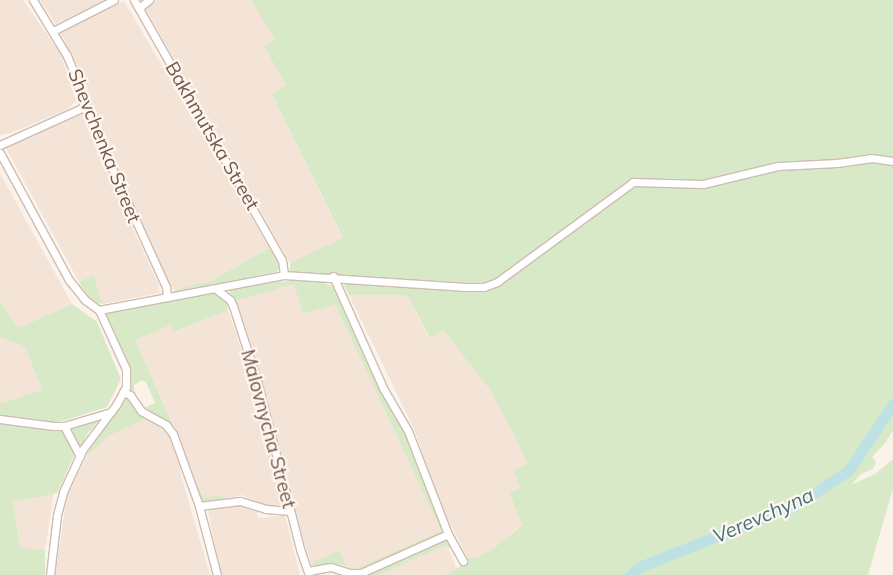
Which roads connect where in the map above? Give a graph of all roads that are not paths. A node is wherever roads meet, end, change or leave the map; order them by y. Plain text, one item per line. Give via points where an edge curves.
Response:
1 (33, 0) edge
2 (114, 0) edge
3 (134, 0) edge
4 (148, 0) edge
5 (139, 8) junction
6 (53, 31) junction
7 (84, 106) junction
8 (0, 145) edge
9 (0, 153) edge
10 (893, 161) edge
11 (284, 275) junction
12 (333, 276) junction
13 (216, 289) junction
14 (168, 297) junction
15 (99, 310) junction
16 (123, 392) junction
17 (111, 412) junction
18 (0, 419) edge
19 (64, 426) junction
20 (80, 456) junction
21 (198, 506) junction
22 (290, 511) junction
23 (448, 534) junction
24 (464, 561) dead end
25 (309, 573) edge
26 (50, 575) edge
27 (217, 575) edge

1 - 6 street, Shevchenka Street
2 - 6 street
3 - 5 street, Bakhmutska Street
4 - 5 street
5 - 11 street, Bakhmutska Street via 282,260
6 - 7 street, Shevchenka Street via 75,75
7 - 8 street
7 - 14 street, Shevchenka Street
9 - 15 street via 69,280 85,300
10 - 12 street via 871,158 778,166 703,184 633,182 497,282 484,287
11 - 12 street
11 - 13 street
12 - 23 street via 383,388 408,431
13 - 14 street
13 - 22 street, Malovnycha Street via 233,306 258,384
14 - 15 street
15 - 16 street via 126,370
16 - 17 street
16 - 21 street via 142,411 170,429
17 - 19 street
17 - 20 street
18 - 19 street
19 - 20 street
20 - 26 street via 59,503
21 - 22 street via 240,501 266,509
21 - 27 street
22 - 25 street, Malovnycha Street
23 - 24 street
23 - 25 street via 361,573 331,566

